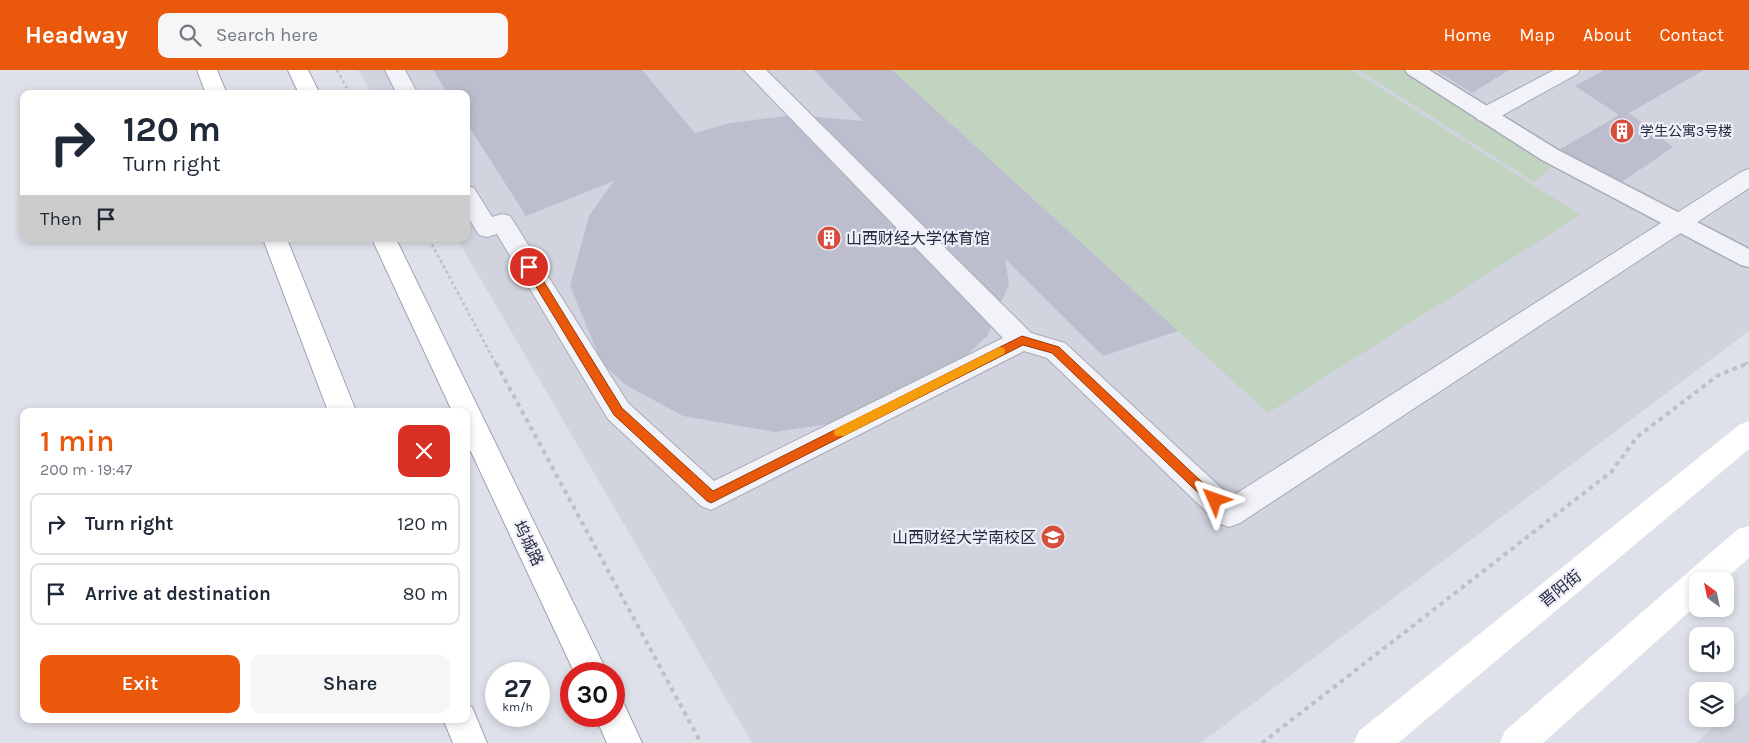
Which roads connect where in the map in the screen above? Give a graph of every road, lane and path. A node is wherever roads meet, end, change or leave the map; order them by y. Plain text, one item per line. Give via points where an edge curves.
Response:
1 (207, 70) edge
2 (298, 70) edge
3 (337, 70) edge
4 (394, 70) edge
5 (754, 70) edge
6 (1415, 70) edge
7 (1570, 70) edge
8 (215, 90) edge
9 (308, 90) edge
10 (348, 90) edge
11 (406, 90) edge
12 (1486, 115) junction
13 (1749, 176) edge
14 (470, 201) edge
15 (1679, 222) junction
16 (276, 242) edge
17 (385, 242) edge
18 (431, 242) edge
19 (1740, 254) edge
20 (1022, 340) junction
21 (1749, 362) edge
22 (341, 408) edge
23 (465, 408) edge
24 (470, 419) edge
25 (1749, 434) edge
26 (1749, 539) edge
27 (1711, 572) edge
28 (1689, 592) edge
29 (586, 662) edge
30 (462, 723) edge
31 (617, 727) edge
32 (470, 743) edge
33 (625, 743) edge
34 (701, 743) edge
35 (1262, 743) edge
36 (1371, 743) edge
37 (1517, 743) edge

1 - 8 main road
2 - 9 main road
3 - 10 path
4 - 11 street
5 - 20 street
6 - 12 street
7 - 12 street
12 - 15 street via 1550,155
13 - 15 street
14 - 20 street via 486,229 502,222 618,411 711,497
15 - 19 street
15 - 20 street via 1229,514 1056,350
16 - 22 main road
17 - 23 main road, 坞城路
18 - 34 path
21 - 35 path via 1716,376 1637,437 1611,472
24 - 29 main road, 坞城路
25 - 36 main road, 晋阳街
26 - 27 main road
28 - 37 main road
30 - 32 main road
31 - 33 main road

